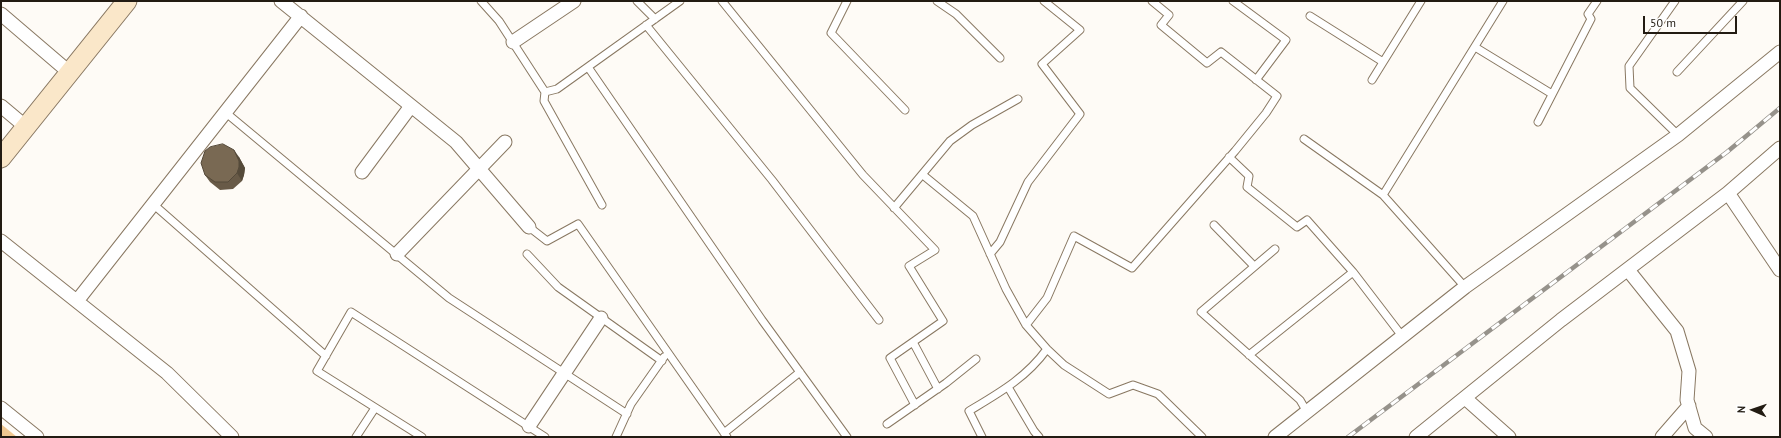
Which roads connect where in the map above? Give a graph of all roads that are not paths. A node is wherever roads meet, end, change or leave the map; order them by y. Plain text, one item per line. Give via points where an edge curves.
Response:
1 (281, 1) edge
2 (482, 1) edge
3 (574, 1) edge
4 (637, 1) edge
5 (680, 1) edge
6 (722, 1) edge
7 (937, 1) edge
8 (1044, 1) edge
9 (1152, 1) edge
10 (1233, 1) edge
11 (1420, 1) edge
12 (1503, 1) edge
13 (1597, 1) edge
14 (1675, 1) edge
15 (1743, 1) edge
16 (126, 2) edge
17 (846, 2) edge
18 (1, 14) edge
19 (301, 16) junction
20 (1310, 16) dead end
21 (655, 19) junction
22 (646, 25) junction
23 (513, 42) junction
24 (1475, 47) junction
25 (1780, 52) edge
26 (1000, 58) dead end
27 (1383, 62) junction
28 (588, 67) junction
29 (1677, 72) dead end
30 (70, 73) junction
31 (1256, 80) junction
32 (1372, 80) dead end
33 (545, 92) junction
34 (1552, 94) junction
35 (1018, 99) dead end
36 (1, 106) edge
37 (411, 106) junction
38 (906, 110) dead end
39 (225, 112) junction
40 (1538, 122) dead end
41 (26, 127) junction
42 (1678, 135) junction
43 (1304, 139) dead end
44 (505, 142) dead end
45 (1780, 148) edge
46 (1, 158) edge
47 (1229, 158) junction
48 (479, 169) junction
49 (362, 172) dead end
50 (923, 175) junction
51 (1728, 194) junction
52 (1383, 195) junction
53 (153, 204) junction
54 (602, 205) dead end
55 (894, 208) junction
56 (1214, 225) dead end
57 (529, 227) joint
58 (1, 241) edge
59 (1275, 249) dead end
60 (397, 254) junction
61 (527, 254) dead end
62 (990, 254) junction
63 (1254, 266) junction
64 (1628, 270) junction
65 (1780, 270) edge
66 (1353, 272) junction
67 (1465, 287) junction
68 (76, 301) junction
69 (601, 318) junction
70 (879, 320) dead end
71 (1026, 325) junction
72 (1402, 336) junction
73 (913, 342) junction
74 (1046, 349) junction
75 (668, 352) junction
76 (1249, 355) junction
77 (326, 356) junction
78 (976, 359) dead end
79 (662, 361) junction
80 (800, 372) junction
81 (564, 374) junction
82 (1008, 387) junction
83 (938, 389) junction
84 (1465, 398) junction
85 (916, 405) junction
86 (1689, 406) junction
87 (1, 408) edge
88 (375, 408) junction
89 (1307, 412) junction
90 (627, 414) junction
91 (887, 424) dead end
92 (529, 426) junction
93 (726, 435) edge
94 (37, 437) edge
95 (232, 437) edge
96 (356, 437) edge
97 (422, 437) edge
98 (545, 437) edge
99 (616, 437) edge
100 (847, 437) edge
101 (982, 437) edge
102 (1039, 437) edge
103 (1202, 437) edge
104 (1275, 437) edge
105 (1416, 437) edge
106 (1509, 437) edge
107 (1662, 437) edge
108 (1706, 437) edge

1 - 19 street
2 - 23 lane
3 - 23 street
4 - 21 lane
5 - 21 lane
6 - 55 lane via 863,175
7 - 26 lane via 956,14
8 - 62 lane via 1080,30 1042,64 1080,114 1028,182 1000,242
9 - 31 lane via 1169,15 1161,24 1206,63 1221,52
10 - 31 lane via 1286,40
11 - 27 lane
12 - 24 lane
13 - 34 lane via 1588,14 1591,19
14 - 42 lane via 1630,66 1630,88
15 - 29 lane
16 - 30 street
17 - 38 lane via 831,33
18 - 30 street
19 - 37 street
19 - 39 street
20 - 27 lane
21 - 22 lane
22 - 28 lane
22 - 70 lane via 772,180
23 - 33 lane
24 - 34 lane
24 - 52 lane
25 - 42 street
27 - 32 lane
28 - 33 lane via 557,89
28 - 80 lane
30 - 41 street
31 - 47 lane via 1276,96 1266,113
33 - 54 lane via 544,101
34 - 40 lane
35 - 50 lane via 972,125 950,141
36 - 41 street
37 - 48 street via 456,142
37 - 49 street
39 - 53 street
39 - 60 lane
41 - 46 street
42 - 67 street
43 - 52 lane
44 - 48 street
45 - 51 street
47 - 66 lane via 1249,176 1247,187 1298,227 1307,220
47 - 71 lane via 1132,268 1074,236 1048,298
48 - 57 street
48 - 60 street
50 - 55 lane
50 - 62 lane via 973,216
51 - 64 street
51 - 65 street
52 - 67 lane
53 - 68 street
53 - 77 lane
55 - 73 lane via 935,250 909,266 943,321
56 - 63 lane
57 - 75 lane via 547,240 578,224
58 - 68 street
59 - 63 lane
60 - 81 lane via 449,298
61 - 69 lane via 558,287
62 - 71 lane
63 - 76 lane via 1200,312
64 - 84 street
64 - 86 street via 1677,331 1689,371
66 - 72 lane
66 - 76 lane
67 - 72 street
68 - 95 street via 167,373
69 - 79 lane
69 - 81 street
71 - 74 lane
72 - 89 street
73 - 83 lane
73 - 85 lane via 890,358
74 - 82 lane via 1034,366
74 - 103 lane via 1064,365 1110,394 1133,385 1158,394
75 - 79 lane
75 - 93 lane
76 - 89 lane via 1300,400
77 - 88 lane via 317,371
77 - 92 lane via 351,312
78 - 83 lane
79 - 90 lane
80 - 93 lane
80 - 100 lane
81 - 90 lane
81 - 92 street
82 - 101 lane via 969,411
82 - 102 lane
83 - 85 lane
84 - 105 street
84 - 106 street
85 - 91 lane
86 - 107 street
86 - 108 street via 1696,428
87 - 94 street
88 - 96 lane
88 - 97 lane
89 - 104 street
90 - 99 lane
92 - 98 lane

